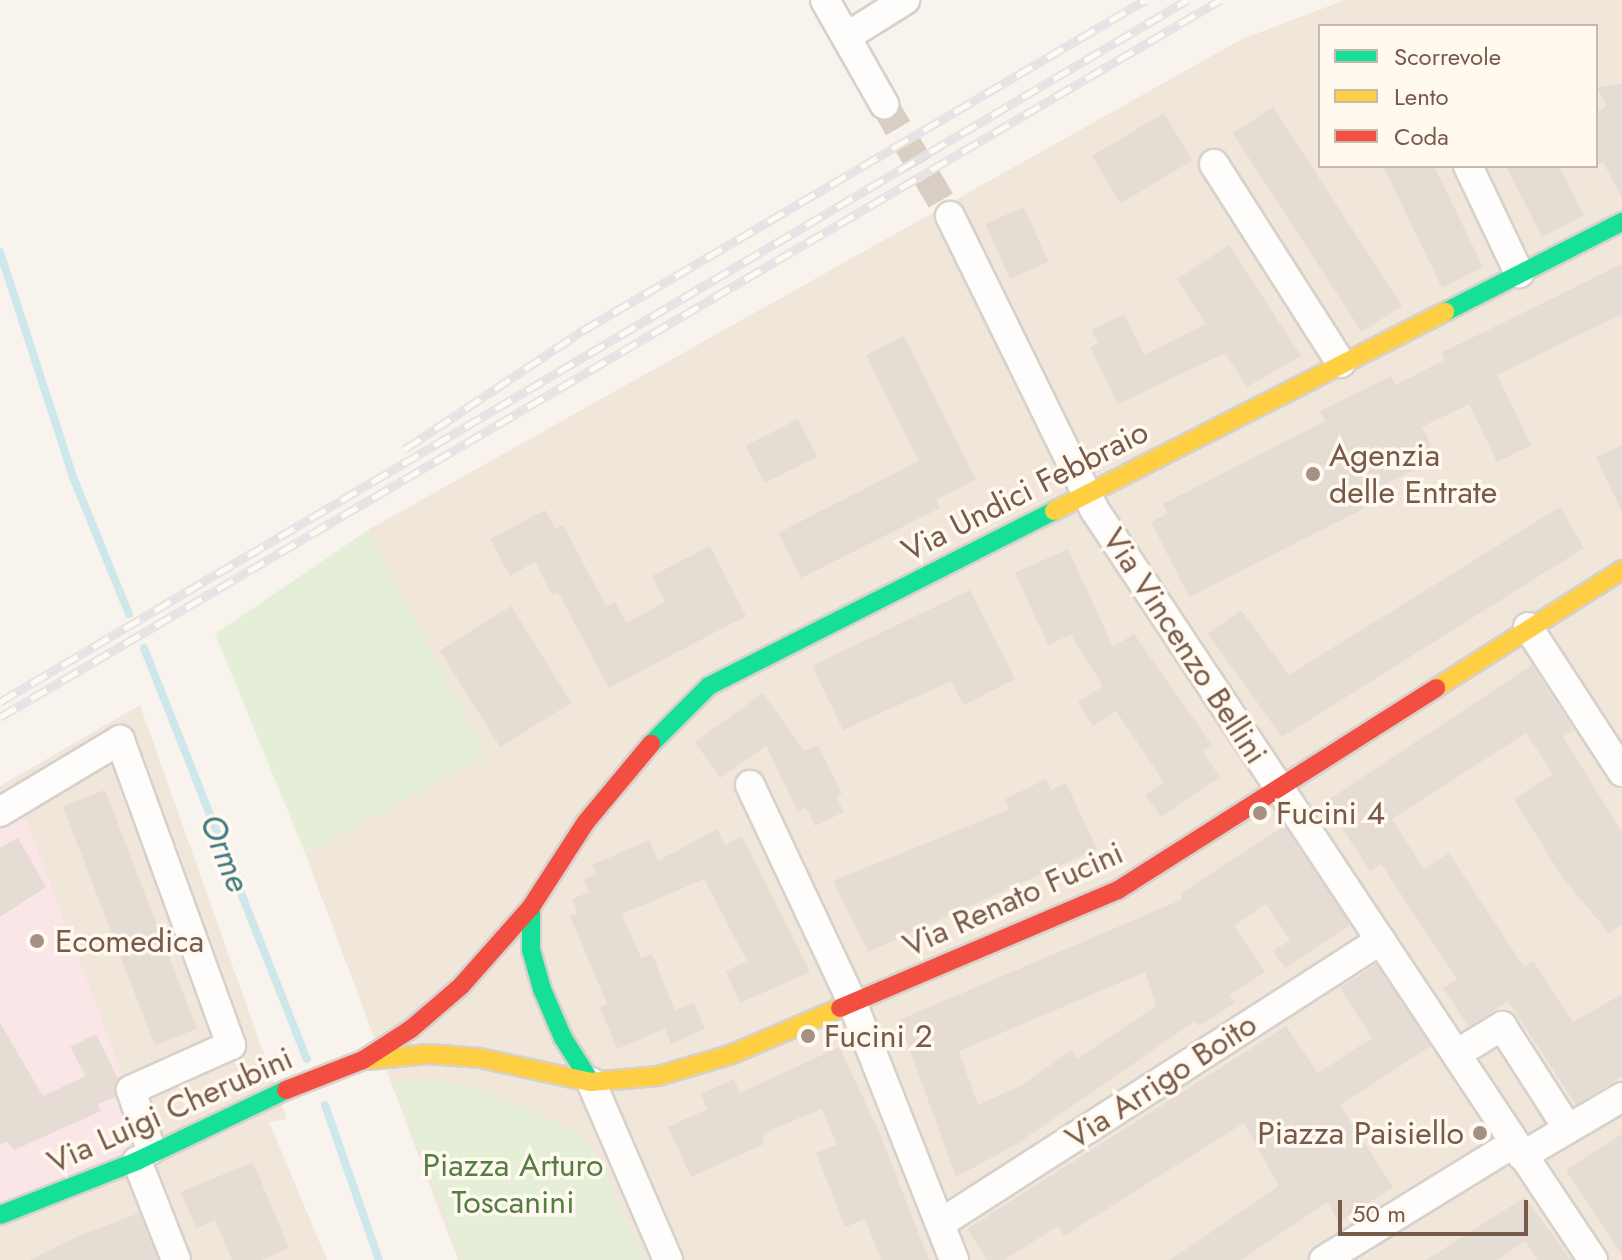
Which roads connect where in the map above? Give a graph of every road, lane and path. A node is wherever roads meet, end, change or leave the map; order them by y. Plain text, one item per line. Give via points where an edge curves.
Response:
1 (825, 0) edge
2 (905, 0) edge
3 (846, 37) junction
4 (884, 104) tunnel mouth
5 (1214, 164) dead end
6 (1469, 168) edge
7 (950, 216) tunnel mouth
8 (1622, 222) edge
9 (1519, 273) junction
10 (1341, 363) junction
11 (1086, 494) junction
12 (1622, 570) edge
13 (1528, 627) junction
14 (1622, 772) edge
15 (750, 785) dead end
16 (1277, 785) junction
17 (0, 812) edge
18 (531, 907) junction
19 (1381, 940) junction
20 (852, 1002) junction
21 (1458, 1053) junction
22 (363, 1060) junction
23 (591, 1082) junction
24 (1622, 1097) edge
25 (1568, 1129) junction
26 (1518, 1150) junction
27 (144, 1155) junction
28 (0, 1215) edge
29 (941, 1223) junction
30 (176, 1260) edge
31 (668, 1260) edge
32 (954, 1260) edge
33 (1324, 1260) edge
34 (1593, 1260) edge

1 - 3 street
2 - 3 street
3 - 4 street
5 - 10 street
6 - 9 street
7 - 11 street, Via Vincenzo Bellini
8 - 9 main road, Via Undici Febbraio
9 - 10 main road, Via Undici Febbraio
10 - 11 main road, Via Undici Febbraio
11 - 16 street, Via Vincenzo Bellini
11 - 18 main road, Via Undici Febbraio via 709,686 658,735 586,822
12 - 13 main road, Via Renato Fucini
13 - 14 street
13 - 16 main road, Via Renato Fucini
15 - 20 street
16 - 19 street, Via Vincenzo Bellini
16 - 20 main road, Via Renato Fucini via 1118,890
17 - 27 street via 120,740 231,1045 131,1090
18 - 22 main road, Via Undici Febbraio via 461,986 411,1029
18 - 23 main road via 531,950 542,989 563,1038
19 - 21 street, Via Vincenzo Bellini
19 - 29 street, Via Arrigo Boito
20 - 23 main road, Via Renato Fucini via 730,1055 658,1076
20 - 29 street
21 - 25 street via 1502,1026
21 - 26 street, Via Vincenzo Bellini
22 - 23 main road, Via Renato Fucini via 429,1054 480,1058
22 - 27 main road, Via Luigi Cherubini via 243,1107
23 - 31 street
24 - 25 street
25 - 26 street
26 - 33 street
26 - 34 street, Via Vincenzo Bellini
27 - 28 main road, Via Luigi Cherubini
27 - 30 street
29 - 32 street

